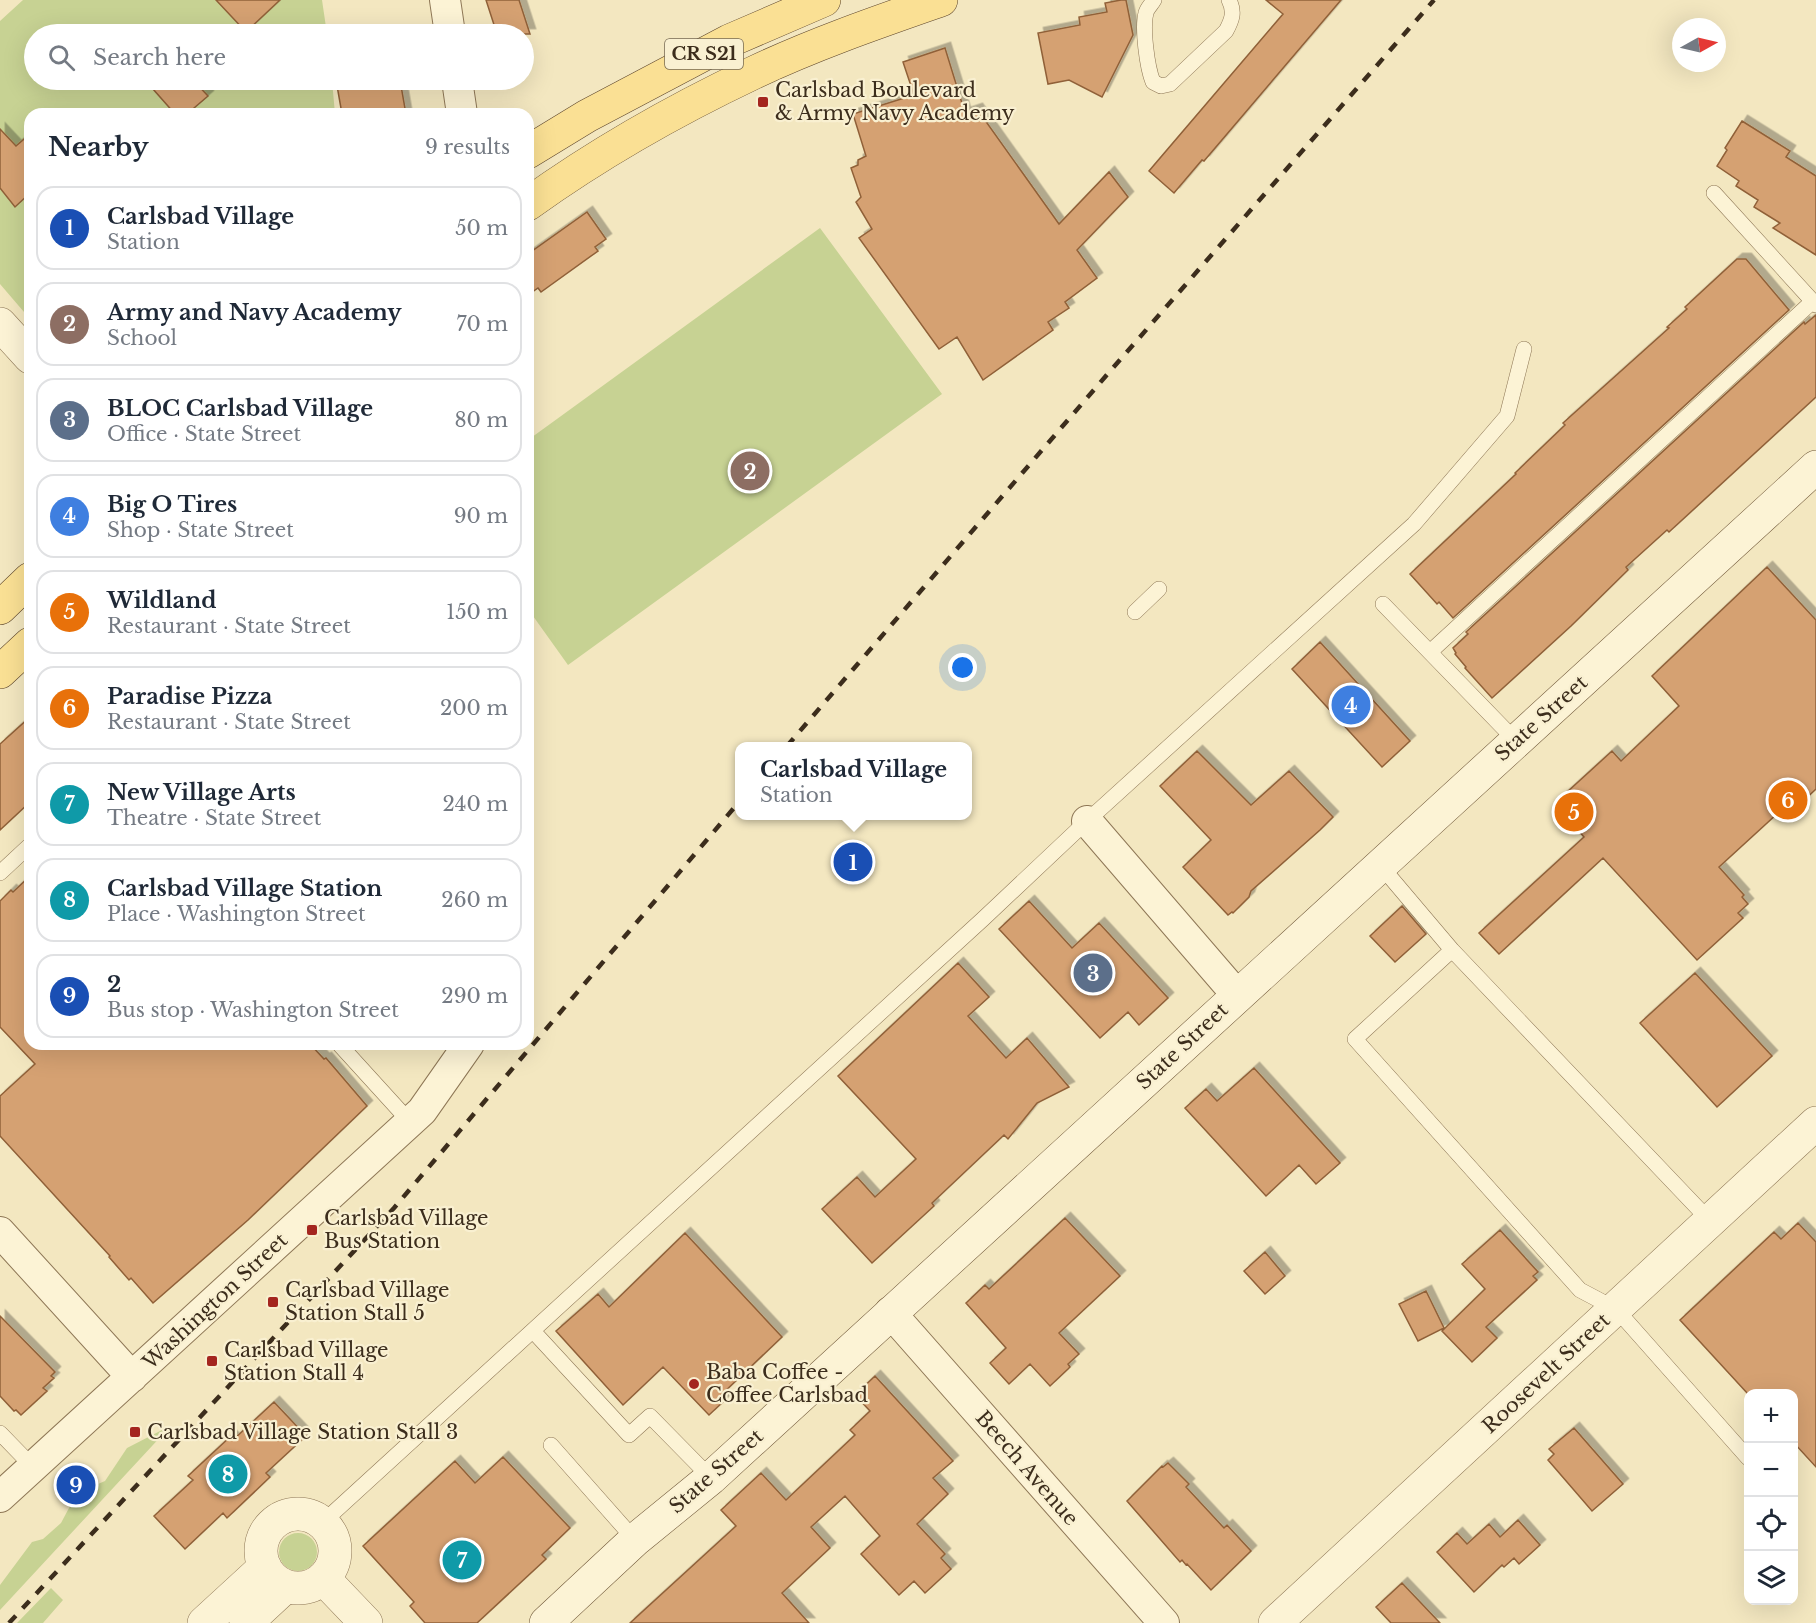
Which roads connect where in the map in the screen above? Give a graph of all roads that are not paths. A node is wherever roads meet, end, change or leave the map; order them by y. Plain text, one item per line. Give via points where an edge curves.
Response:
1 (445, 0) edge
2 (824, 0) edge
3 (941, 0) edge
4 (1154, 0) edge
5 (1229, 0) edge
6 (449, 24) edge
7 (458, 90) edge
8 (461, 108) edge
9 (534, 148) edge
10 (1714, 193) dead end
11 (534, 200) edge
12 (1814, 303) edge
13 (1524, 349) dead end
14 (1816, 467) edge
15 (24, 585) edge
16 (1159, 589) dead end
17 (1383, 604) dead end
18 (0, 608) edge
19 (1135, 612) dead end
20 (24, 650) edge
21 (1430, 652) junction
22 (0, 672) edge
23 (1516, 741) junction
24 (1087, 821) junction
25 (24, 851) edge
26 (1380, 865) junction
27 (0, 873) edge
28 (1452, 950) junction
29 (1237, 996) junction
30 (344, 1050) edge
31 (465, 1050) edge
32 (410, 1122) junction
33 (1816, 1123) edge
34 (1710, 1221) junction
35 (0, 1232) edge
36 (1616, 1308) junction
37 (890, 1312) junction
38 (533, 1331) junction
39 (132, 1377) junction
40 (0, 1433) edge
41 (551, 1445) dead end
42 (1744, 1452) edge
43 (33, 1467) junction
44 (711, 1478) junction
45 (0, 1497) edge
46 (322, 1523) junction
47 (635, 1540) junction
48 (276, 1577) junction
49 (323, 1578) junction
50 (204, 1623) edge
51 (246, 1623) edge
52 (366, 1623) edge
53 (546, 1623) edge
54 (1164, 1623) edge
55 (1275, 1623) edge

1 - 6 street
2 - 9 main road, CR S21 via 729,40
3 - 11 main road, CR S21 via 755,72 655,123
4 - 5 lane via 1146,12 1146,47 1149,72 1153,82 1161,86 1170,84 1226,31 1232,20
7 - 8 street
10 - 12 lane
12 - 21 lane
13 - 24 lane via 1507,416 1414,524
14 - 23 main road, State Street
15 - 18 main road
16 - 19 lane
17 - 21 lane
20 - 22 main road
21 - 23 lane
23 - 26 main road, State Street
24 - 29 street
24 - 38 lane
25 - 27 lane
26 - 28 lane
26 - 29 main road, State Street
28 - 34 lane
28 - 36 lane via 1355,1038 1580,1290
29 - 37 main road, State Street
30 - 32 lane
31 - 32 street, Washington Street
32 - 39 street, Washington Street
33 - 34 main road, Roosevelt Street
34 - 36 main road, Roosevelt Street
35 - 39 street
36 - 42 lane
36 - 55 main road, Roosevelt Street
37 - 44 main road, State Street
37 - 54 street, Beech Avenue
38 - 44 lane via 629,1435 651,1416
38 - 46 lane
39 - 43 street, Washington Street
40 - 43 lane
41 - 47 lane
43 - 45 street, Washington Street
44 - 47 main road, State Street
46 - 48 main road via 299,1514 286,1516 267,1531 261,1555
46 - 49 main road via 329,1531 334,1551
47 - 53 main road, State Street
48 - 49 main road via 306,1587
48 - 50 main road
48 - 51 main road
49 - 52 main road

